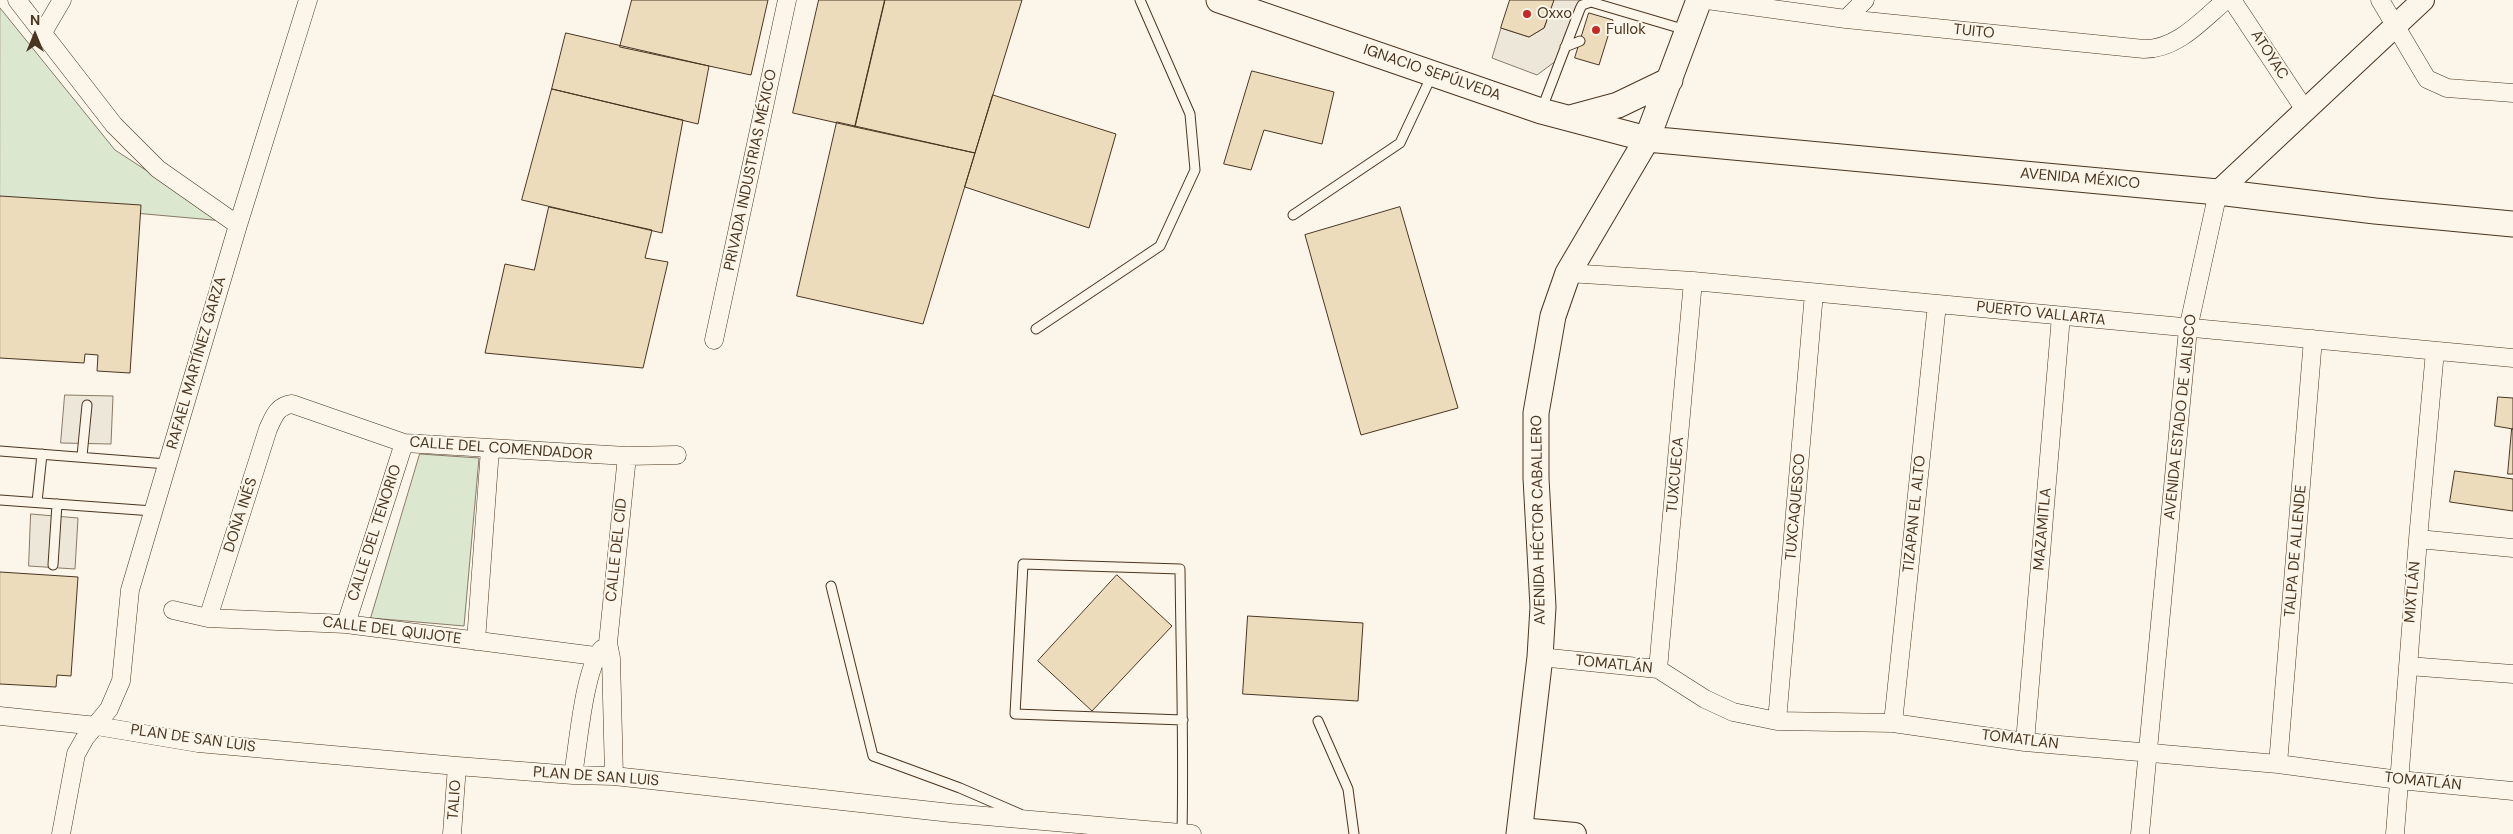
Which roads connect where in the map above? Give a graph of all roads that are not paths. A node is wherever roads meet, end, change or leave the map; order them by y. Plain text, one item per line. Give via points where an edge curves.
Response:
1 (17, 0) edge
2 (62, 0) edge
3 (308, 0) edge
4 (788, 0) edge
5 (1140, 0) edge
6 (1219, 0) edge
7 (1699, 0) edge
8 (1707, 0) edge
9 (1865, 0) edge
10 (2226, 0) edge
11 (2232, 0) edge
12 (2380, 0) edge
13 (2423, 0) edge
14 (1846, 19) junction
15 (2396, 26) junction
16 (1688, 30) junction
17 (42, 34) junction
18 (1580, 41) dead end
19 (1565, 47) junction
20 (1432, 74) junction
21 (1670, 80) junction
22 (2513, 93) edge
23 (2305, 110) junction
24 (1541, 111) junction
25 (1567, 118) junction
26 (1647, 139) junction
27 (2218, 192) junction
28 (1293, 215) dead end
29 (2513, 224) edge
30 (238, 225) junction
31 (1568, 273) junction
32 (1693, 282) junction
33 (1814, 292) junction
34 (1936, 304) junction
35 (2061, 316) junction
36 (1036, 329) dead end
37 (2188, 329) junction
38 (2313, 339) junction
39 (714, 340) dead end
40 (2435, 350) junction
41 (2513, 358) edge
42 (87, 405) dead end
43 (275, 412) joint
44 (404, 443) junction
45 (490, 449) junction
46 (0, 451) edge
47 (42, 454) junction
48 (677, 455) dead end
49 (82, 456) junction
50 (627, 456) junction
51 (167, 464) junction
52 (0, 500) edge
53 (37, 502) junction
54 (57, 504) junction
55 (153, 511) junction
56 (2418, 539) junction
57 (2513, 548) edge
58 (53, 565) dead end
59 (831, 586) dead end
60 (173, 610) dead end
61 (208, 618) junction
62 (346, 624) junction
63 (476, 641) junction
64 (605, 652) junction
65 (1540, 657) junction
66 (2408, 666) junction
67 (1658, 668) junction
68 (2513, 674) edge
69 (0, 716) edge
70 (1183, 720) junction
71 (1318, 721) dead end
72 (1778, 721) junction
73 (1894, 723) junction
74 (97, 726) junction
75 (2025, 742) junction
76 (2148, 753) junction
77 (2278, 764) junction
78 (457, 766) junction
79 (573, 775) junction
80 (614, 776) junction
81 (2399, 780) junction
82 (2513, 791) edge
83 (1034, 820) junction
84 (1519, 831) edge
85 (60, 834) edge
86 (452, 834) edge
87 (1187, 834) edge
88 (1354, 834) edge
89 (1574, 834) edge
90 (2140, 834) edge
91 (2395, 834) edge

1 - 17 street
2 - 17 street
3 - 30 street, RAFAEL MARTÍNEZ GARZA
4 - 39 street, PRIVADA INDUSTRIAS MÉXICO
5 - 36 lane via 1190,114 1195,170 1160,246
6 - 20 main road, IGNACIO SEPÚLVEDA
7 - 16 main road, AVENIDA HÉCTOR CABALLERO
8 - 14 street, TUITO
9 - 14 street
10 - 14 street, TUITO via 2174,44 2153,50
11 - 23 street, ATOYAC
12 - 15 street
13 - 15 street
15 - 22 street via 2427,79 2446,88
15 - 23 street
16 - 19 lane via 1591,2 1582,5
16 - 21 main road, AVENIDA HÉCTOR CABALLERO
17 - 30 street via 114,125 158,169
18 - 19 lane
19 - 24 lane
20 - 24 main road, IGNACIO SEPÚLVEDA
20 - 28 lane via 1400,143
21 - 25 main road via 1618,104
21 - 26 main road, AVENIDA HÉCTOR CABALLERO
23 - 27 street
24 - 25 main road, IGNACIO SEPÚLVEDA
25 - 26 main road, IGNACIO SEPÚLVEDA
26 - 27 main road, AVENIDA MÉXICO
26 - 31 main road, AVENIDA HÉCTOR CABALLERO
27 - 29 main road, AVENIDA MÉXICO
27 - 37 street, AVENIDA ESTADO DE JALISCO
30 - 51 street, RAFAEL MARTÍNEZ GARZA
31 - 32 street, PUERTO VALLARTA
31 - 65 main road, AVENIDA HÉCTOR CABALLERO via 1553,316 1536,413 1543,607
32 - 33 street, PUERTO VALLARTA
32 - 67 street, TUXCUECA
33 - 34 street, PUERTO VALLARTA
33 - 72 street, TUXCAQUESCO
34 - 35 street, PUERTO VALLARTA
34 - 73 street, TIZAPAN EL ALTO
35 - 37 street, PUERTO VALLARTA
35 - 75 street, MAZAMITLA
37 - 38 street, PUERTO VALLARTA
37 - 76 street, AVENIDA ESTADO DE JALISCO
38 - 40 street, PUERTO VALLARTA
38 - 77 street, TALPA DE ALLENDE
40 - 41 street, PUERTO VALLARTA
40 - 56 street, MIXTLÁN
42 - 49 lane
43 - 44 street, CALLE DEL COMENDADOR via 283,405 292,404
43 - 61 street, DOÑA INÉS
44 - 45 street, CALLE DEL COMENDADOR
44 - 62 street, CALLE DEL TENORIO
45 - 50 street, CALLE DEL COMENDADOR
45 - 63 street
46 - 47 lane
47 - 49 lane
47 - 53 lane
48 - 50 street, CALLE DEL COMENDADOR
49 - 51 lane
50 - 64 street, CALLE DEL CID
51 - 55 street, RAFAEL MARTÍNEZ GARZA
52 - 53 lane
53 - 54 lane
54 - 55 lane
54 - 58 lane
55 - 74 street, RAFAEL MARTÍNEZ GARZA via 130,590 121,681 109,709
56 - 57 street
56 - 66 street, MIXTLÁN
59 - 83 lane via 873,756
60 - 61 street, CALLE DEL QUIJOTE
61 - 62 street, CALLE DEL QUIJOTE
62 - 63 street, CALLE DEL QUIJOTE
63 - 64 street, CALLE DEL QUIJOTE
64 - 79 street, CALLE DEL CID via 588,686
64 - 80 street, CALLE DEL CID
65 - 67 street, TOMATLÁN
65 - 84 main road, AVENIDA HÉCTOR CABALLERO
66 - 68 street
66 - 81 street, MIXTLÁN
67 - 72 street, TOMATLÁN via 1733,712
69 - 74 street, PLAN DE SAN LUIS
70 - 70 lane via 1015,714 1023,564 1180,569
70 - 87 lane
71 - 88 lane via 1348,789
72 - 73 street, TOMATLÁN
73 - 75 street, TOMATLÁN
74 - 78 street, PLAN DE SAN LUIS via 198,742
74 - 85 street, RAFAEL MARTÍNEZ GARZA via 76,754
75 - 76 street, TOMATLÁN
76 - 77 street, TOMATLÁN
76 - 90 street, AVENIDA ESTADO DE JALISCO
77 - 81 street, TOMATLÁN
78 - 79 street, PLAN DE SAN LUIS
78 - 86 street, TALIO
79 - 80 street, PLAN DE SAN LUIS
80 - 83 street, PLAN DE SAN LUIS
81 - 82 street, TOMATLÁN
81 - 91 street, MIXTLÁN
83 - 87 street, PLAN DE SAN LUIS
84 - 89 street

